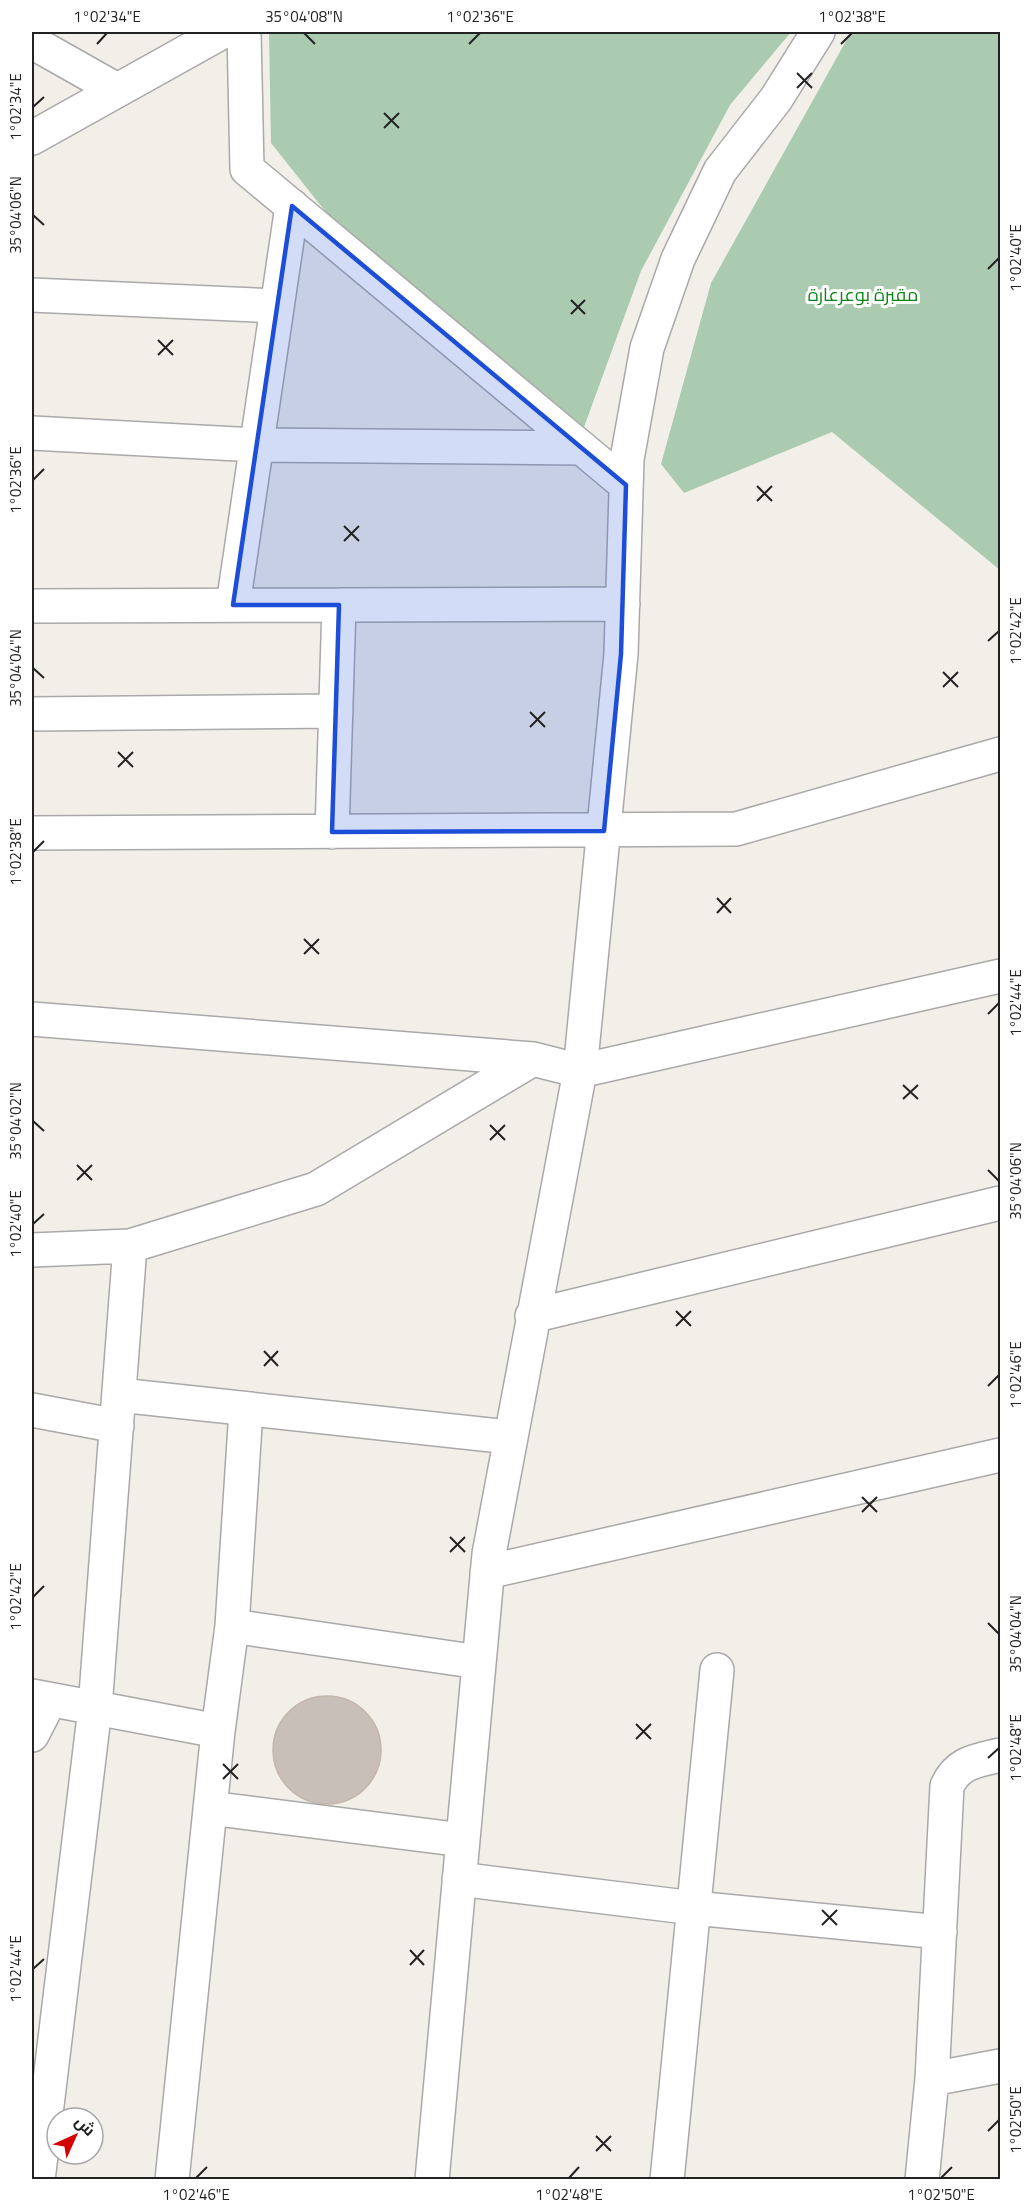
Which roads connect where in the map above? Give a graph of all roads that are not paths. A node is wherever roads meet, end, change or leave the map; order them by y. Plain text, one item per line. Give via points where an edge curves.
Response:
1 (222, 32) edge
2 (244, 32) edge
3 (818, 32) edge
4 (32, 42) edge
5 (117, 90) junction
6 (32, 138) edge
7 (292, 206) junction
8 (32, 295) edge
9 (277, 306) junction
10 (32, 433) edge
11 (257, 445) junction
12 (582, 448) junction
13 (626, 486) junction
14 (623, 604) junction
15 (233, 605) junction
16 (339, 605) junction
17 (32, 606) edge
18 (336, 711) junction
19 (32, 714) edge
20 (1000, 754) edge
21 (604, 831) junction
22 (332, 832) junction
23 (32, 833) edge
24 (1000, 976) edge
25 (32, 1019) edge
26 (533, 1059) junction
27 (580, 1071) junction
28 (1000, 1203) edge
29 (130, 1246) junction
30 (32, 1250) edge
31 (532, 1316) junction
32 (32, 1410) edge
33 (246, 1410) junction
34 (118, 1411) junction
35 (510, 1437) junction
36 (1000, 1455) edge
37 (487, 1572) junction
38 (232, 1626) junction
39 (479, 1662) junction
40 (717, 1670) dead end
41 (41, 1698) edge
42 (95, 1708) junction
43 (218, 1731) junction
44 (32, 1735) edge
45 (1000, 1755) edge
46 (210, 1808) junction
47 (463, 1840) junction
48 (459, 1879) junction
49 (694, 1908) junction
50 (940, 1932) junction
51 (43, 2027) edge
52 (1000, 2066) edge
53 (932, 2079) junction
54 (38, 2180) edge
55 (172, 2180) edge
56 (432, 2180) edge
57 (667, 2180) edge
58 (922, 2180) edge

1 - 5 street
2 - 7 street via 247,169
3 - 13 street via 776,99 720,171 678,259 647,348 627,459
4 - 5 street
5 - 6 street
7 - 9 street
7 - 12 street
8 - 9 street
9 - 11 street
10 - 11 street
11 - 12 street
11 - 15 street
12 - 13 street
13 - 14 street
14 - 16 street
14 - 21 street
15 - 16 street
15 - 17 street
16 - 18 street
18 - 19 street
18 - 22 street
20 - 21 street via 736,829
21 - 22 street
21 - 27 street
22 - 23 street
24 - 27 street
25 - 26 street
26 - 27 street
26 - 29 street via 316,1189
27 - 31 street
28 - 31 street
29 - 30 street
29 - 34 street
31 - 35 street
32 - 34 street
33 - 34 street
33 - 35 street
33 - 38 street
34 - 42 street
35 - 37 street
36 - 37 street
37 - 39 street
38 - 39 street
38 - 43 street
39 - 47 street
40 - 49 street
41 - 42 street
41 - 44 street
42 - 43 street
42 - 51 street
43 - 46 street
45 - 50 street via 965,1763 953,1773 947,1786
46 - 47 street
46 - 55 street
47 - 48 street
48 - 49 street
48 - 56 street
49 - 50 street
49 - 57 street
50 - 53 street
51 - 54 street
52 - 53 street
53 - 58 street

